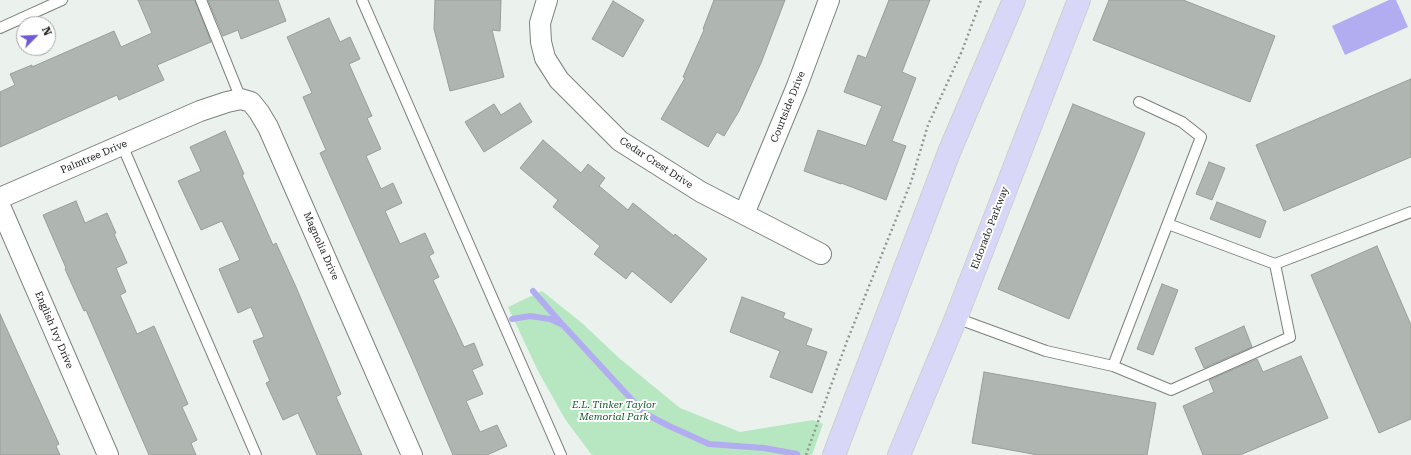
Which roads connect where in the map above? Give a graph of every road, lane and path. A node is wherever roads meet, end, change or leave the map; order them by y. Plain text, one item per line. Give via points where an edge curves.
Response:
1 (62, 0) edge
2 (201, 0) edge
3 (362, 0) edge
4 (547, 0) edge
5 (829, 0) edge
6 (981, 0) edge
7 (1014, 0) edge
8 (1079, 0) edge
9 (0, 28) edge
10 (241, 99) junction
11 (1139, 102) dead end
12 (122, 145) junction
13 (0, 198) edge
14 (0, 206) edge
15 (1411, 213) edge
16 (744, 214) junction
17 (1168, 224) junction
18 (821, 254) dead end
19 (1275, 264) junction
20 (956, 318) junction
21 (1113, 366) junction
22 (108, 455) edge
23 (256, 455) edge
24 (412, 455) edge
25 (561, 455) edge
26 (806, 455) edge
27 (834, 455) edge
28 (899, 455) edge

1 - 9 lane
2 - 10 lane
3 - 25 lane
4 - 16 street, Cedar Crest Drive via 540,23 541,42 545,58 559,80 620,141 700,192
5 - 16 street, Courtside Drive via 797,86
6 - 26 path via 962,51 928,125 911,182 847,341
7 - 27 main road via 950,150
8 - 20 main road, Eldorado Parkway
10 - 12 street, Palmtree Drive via 187,117
10 - 24 street, Magnolia Drive via 251,102 268,127
11 - 17 lane via 1182,122 1201,137
12 - 13 street, Palmtree Drive
12 - 23 lane
14 - 22 street, English Ivy Drive
15 - 19 lane
16 - 18 street, Cedar Crest Drive
17 - 19 lane
17 - 21 lane
19 - 21 lane via 1290,337 1171,390
20 - 21 lane via 1046,351
20 - 28 main road, Eldorado Parkway

